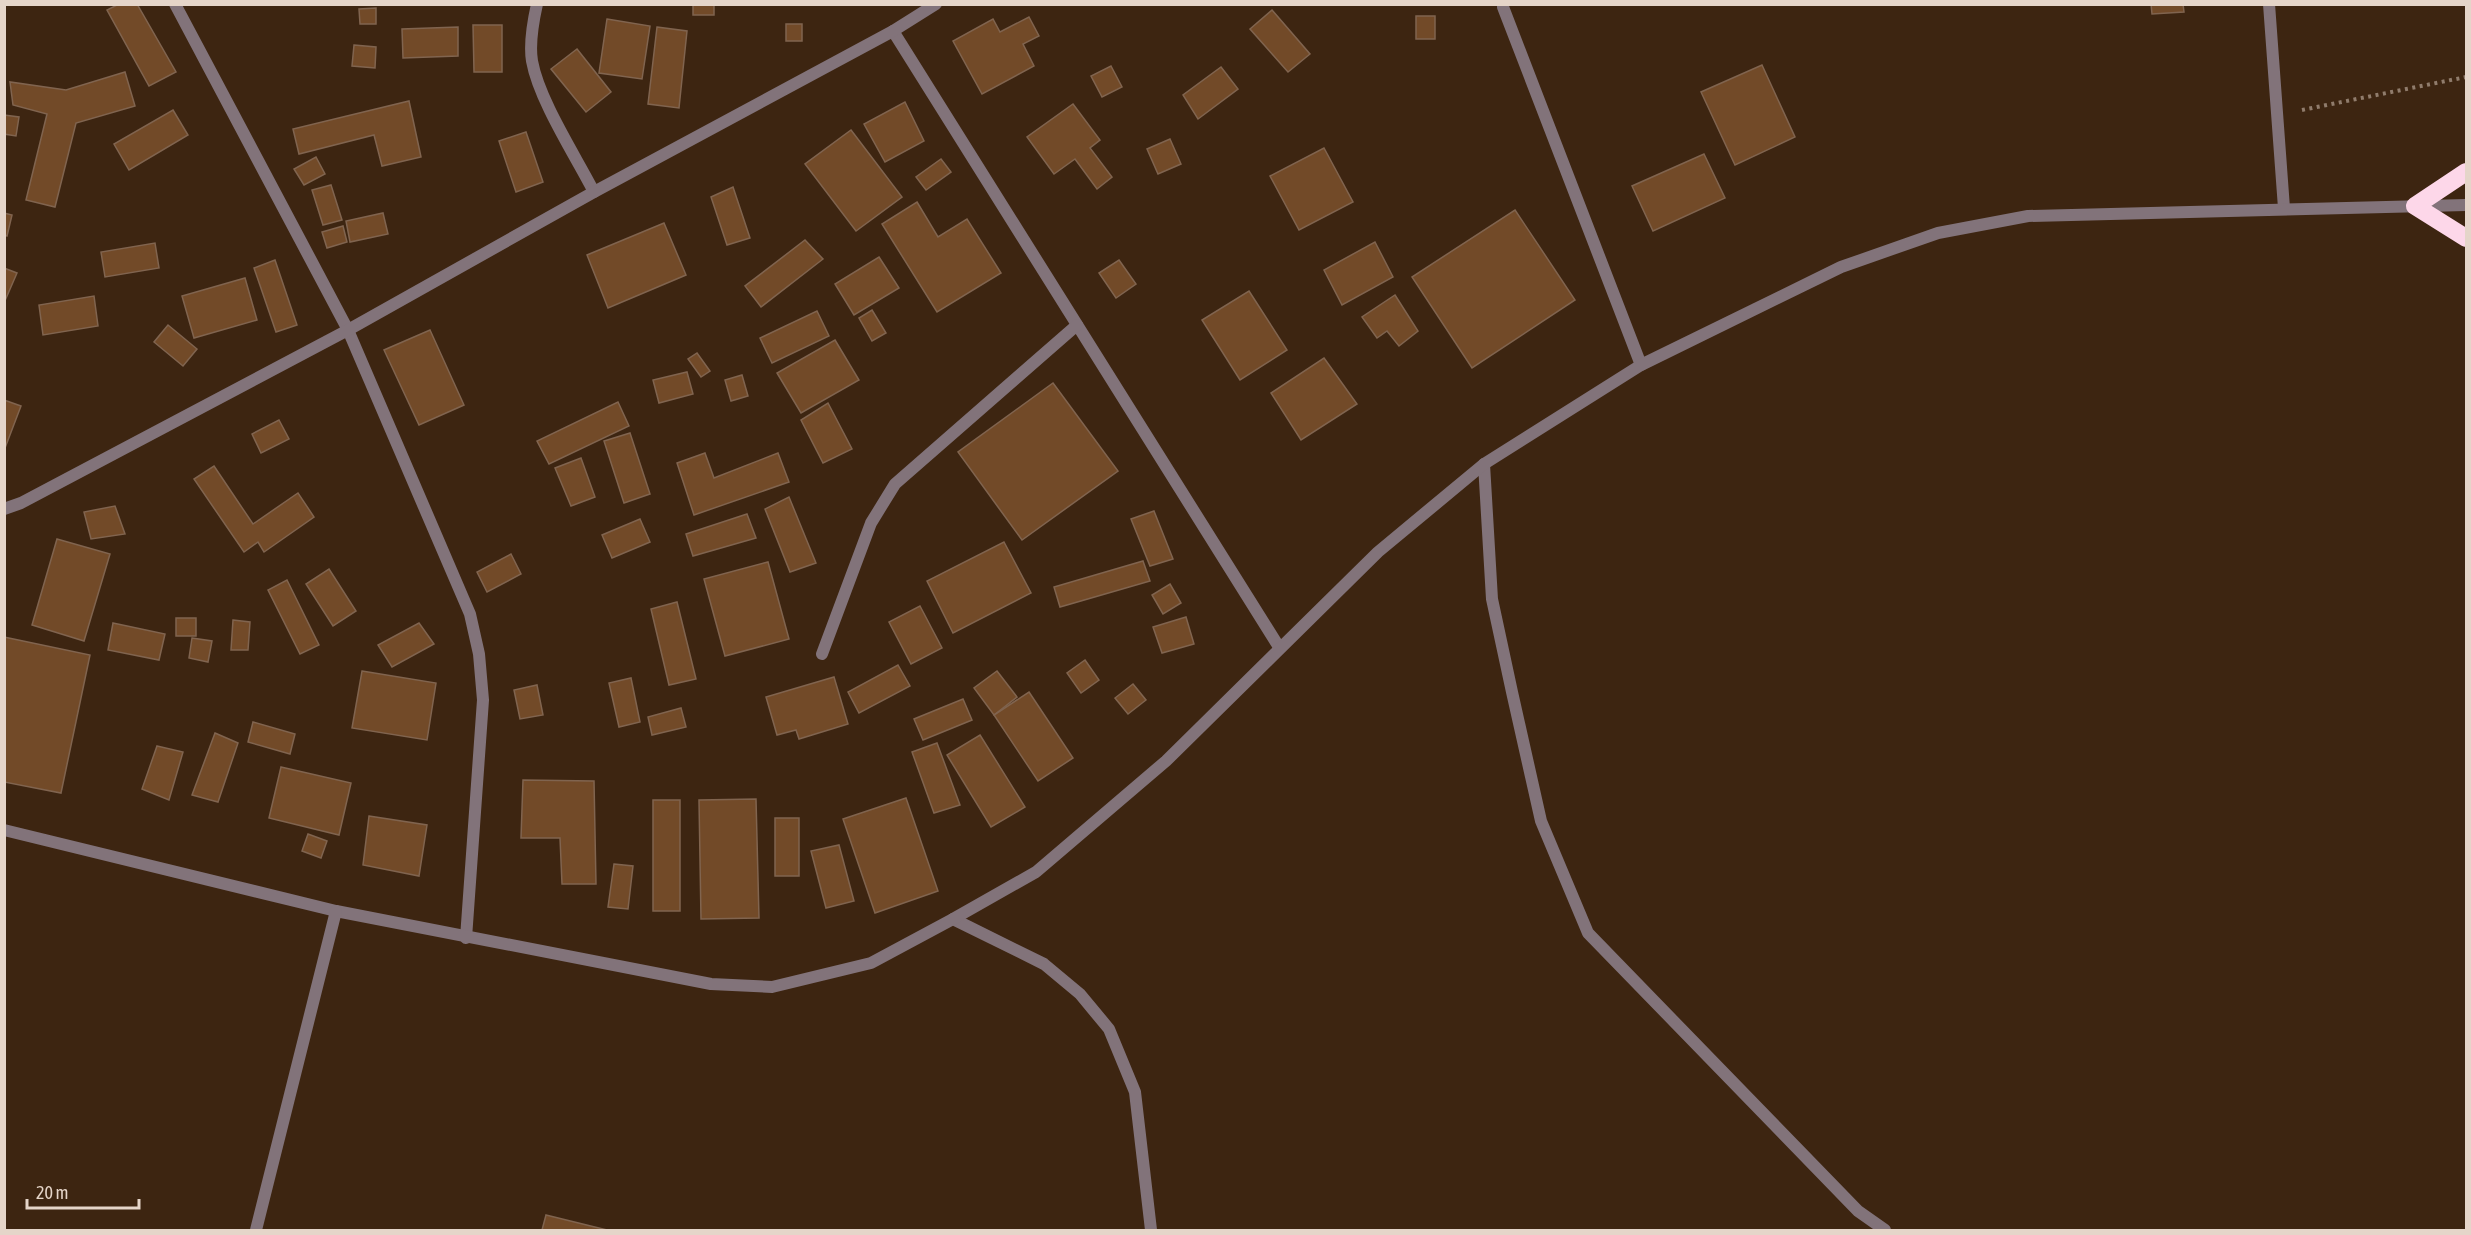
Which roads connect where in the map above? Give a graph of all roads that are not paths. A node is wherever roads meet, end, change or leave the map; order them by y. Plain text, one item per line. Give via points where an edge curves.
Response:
1 (175, 4) edge
2 (537, 4) edge
3 (936, 4) edge
4 (2269, 4) edge
5 (1503, 7) dead end
6 (893, 31) junction
7 (2466, 172) edge
8 (594, 192) junction
9 (2466, 205) edge
10 (2415, 206) junction
11 (2284, 208) junction
12 (2466, 238) edge
13 (1077, 325) junction
14 (348, 330) junction
15 (1641, 364) junction
16 (1484, 464) junction
17 (4, 509) edge
18 (1279, 647) junction
19 (822, 654) dead end
20 (4, 830) edge
21 (336, 911) junction
22 (953, 920) junction
23 (466, 938) junction
24 (256, 1230) edge
25 (1150, 1230) edge
26 (1885, 1230) edge

1 - 14 street
2 - 8 street via 532,59 539,86
3 - 6 street
4 - 11 street
5 - 15 street
6 - 8 street
6 - 13 street
7 - 10 highway
8 - 14 street
9 - 10 street
10 - 11 street
10 - 12 highway
11 - 15 street via 2028,216 1938,233 1841,267
13 - 18 street
13 - 19 street via 895,484 871,523
14 - 17 street
14 - 23 street via 470,614 479,654 483,700
15 - 16 street
16 - 18 street via 1378,552
16 - 26 street via 1492,599 1541,821 1588,933 1850,1203
18 - 22 street via 1166,761 1036,872
20 - 21 street
21 - 23 street
21 - 24 street
22 - 23 street via 871,963 772,987 711,984
22 - 25 street via 1044,964 1080,994 1109,1029 1135,1092

